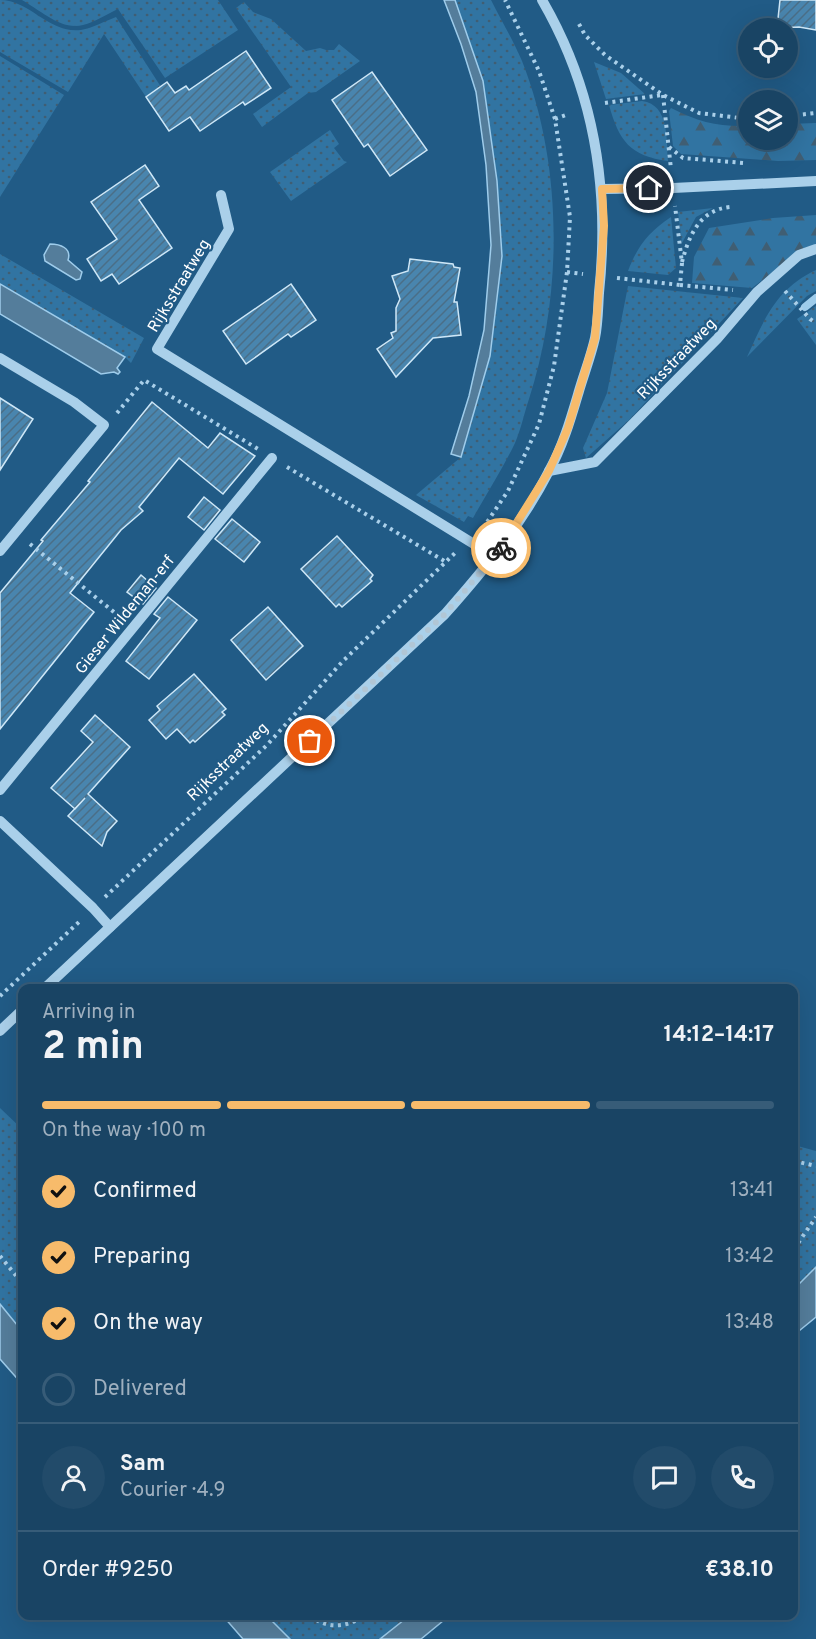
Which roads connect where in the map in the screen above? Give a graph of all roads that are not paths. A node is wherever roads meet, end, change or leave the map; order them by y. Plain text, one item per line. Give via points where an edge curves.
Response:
1 (542, 0) edge
2 (816, 181) edge
3 (602, 189) junction
4 (221, 195) dead end
5 (816, 249) edge
6 (0, 357) edge
7 (272, 458) dead end
8 (549, 471) junction
9 (0, 530) edge
10 (13, 535) junction
11 (0, 551) edge
12 (495, 557) junction
13 (0, 790) edge
14 (0, 821) edge
15 (110, 927) junction
16 (49, 984) edge
17 (18, 1014) edge
18 (0, 1030) edge

1 - 3 street via 561,32 587,108
2 - 3 street
3 - 8 street via 604,226 595,338 568,428
4 - 12 street, Rijksstraatweg via 229,229 157,349
5 - 8 street, Rijksstraatweg via 799,255 757,292 717,339 595,462
6 - 10 street via 104,425
7 - 13 street, Gieser Wildeman-erf
8 - 12 street
9 - 10 street
10 - 11 street
12 - 15 street via 437,622
14 - 15 street
15 - 16 street
17 - 18 street

